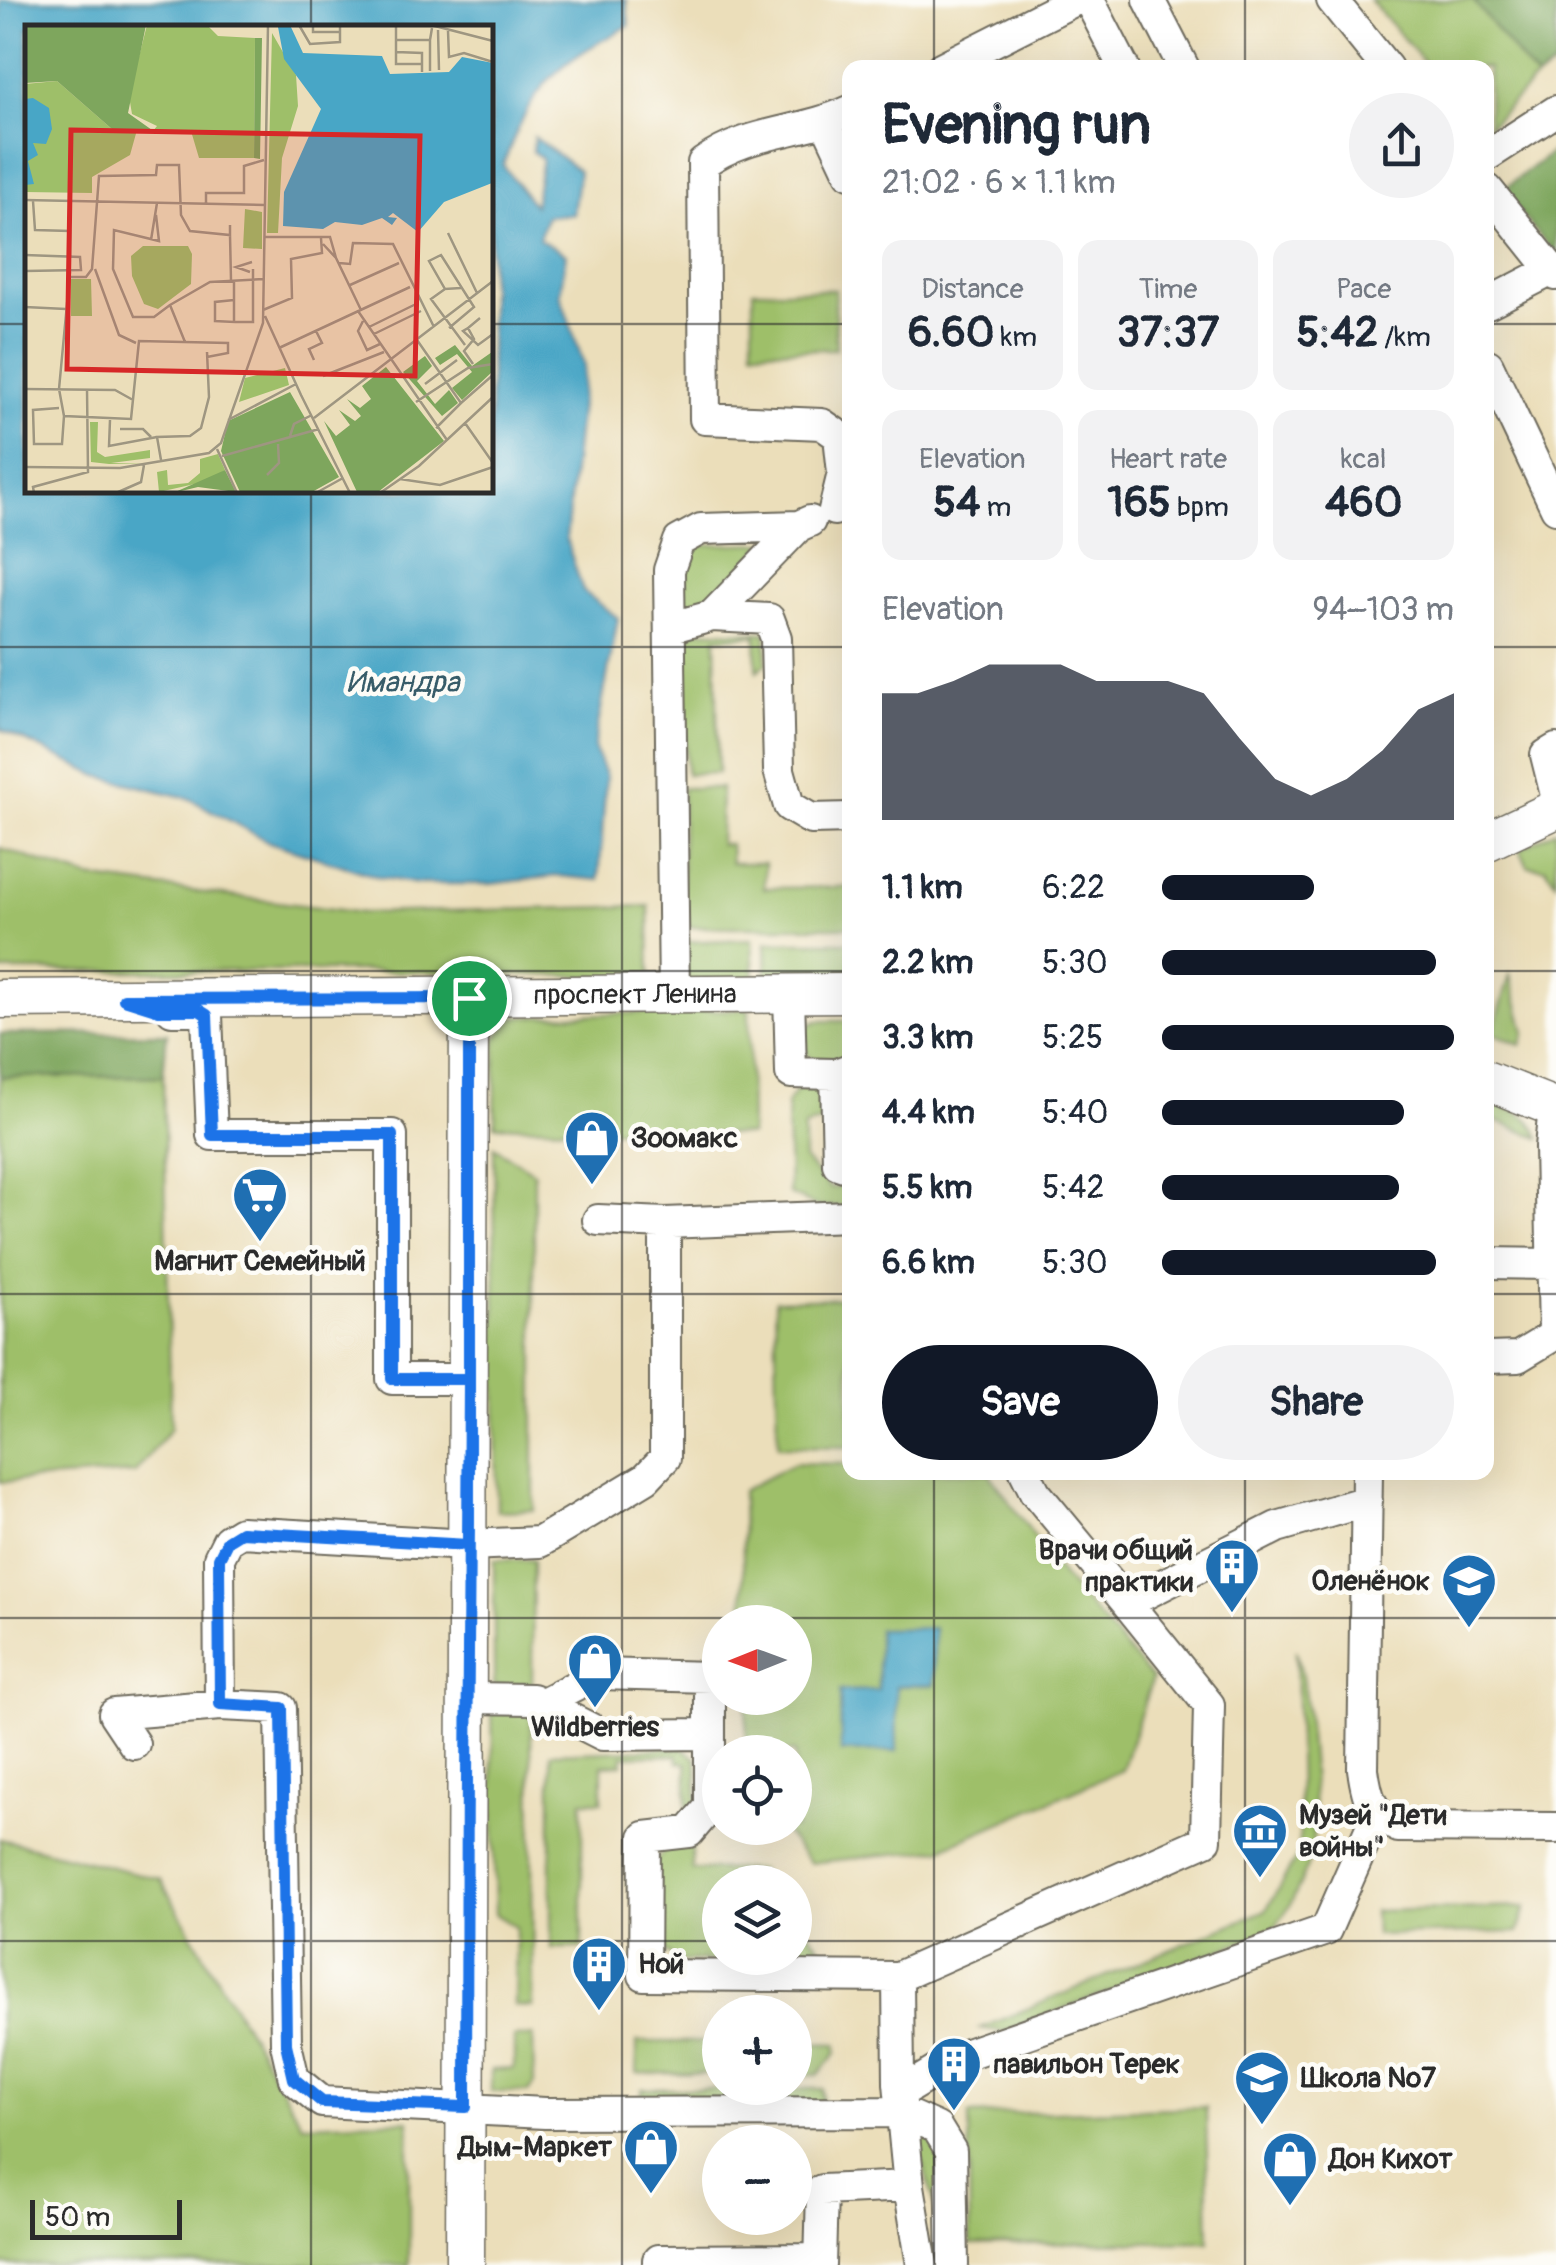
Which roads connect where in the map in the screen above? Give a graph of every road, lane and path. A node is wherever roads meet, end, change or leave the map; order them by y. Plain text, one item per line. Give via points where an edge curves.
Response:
1 (1075, 0) edge
2 (1089, 0) edge
3 (1149, 0) edge
4 (1332, 0) edge
5 (987, 58) edge
6 (1120, 60) edge
7 (1180, 60) edge
8 (1381, 60) edge
9 (1556, 111) edge
10 (838, 116) edge
11 (1494, 150) edge
12 (1494, 197) edge
13 (1554, 272) edge
14 (1494, 301) edge
15 (1494, 378) edge
16 (842, 461) edge
17 (842, 506) edge
18 (1556, 508) edge
19 (799, 526) junction
20 (712, 616) junction
21 (672, 627) junction
22 (1556, 749) edge
23 (1556, 795) edge
24 (1556, 808) edge
25 (842, 818) edge
26 (1494, 838) edge
27 (788, 993) junction
28 (842, 993) edge
29 (674, 996) junction
30 (469, 998) junction
31 (0, 999) edge
32 (124, 999) junction
33 (842, 1072) edge
34 (1494, 1082) edge
35 (842, 1090) edge
36 (1555, 1107) edge
37 (842, 1165) edge
38 (842, 1216) edge
39 (598, 1220) dead end
40 (665, 1223) junction
41 (1494, 1263) edge
42 (1553, 1264) junction
43 (1555, 1334) edge
44 (1494, 1358) edge
45 (469, 1379) junction
46 (1029, 1480) edge
47 (1367, 1487) edge
48 (468, 1545) junction
49 (1127, 1603) junction
50 (467, 1698) junction
51 (220, 1704) junction
52 (541, 1704) junction
53 (709, 1734) junction
54 (134, 1744) dead end
55 (1376, 1816) junction
56 (1556, 1828) edge
57 (898, 1977) junction
58 (900, 2103) junction
59 (466, 2107) junction
60 (909, 2186) junction
61 (820, 2262) edge
62 (927, 2262) edge
63 (465, 2265) edge
64 (658, 2265) edge
65 (953, 2265) edge

1 - 5 street
2 - 6 street
3 - 7 street
4 - 8 street
9 - 11 street
10 - 16 street via 730,144 703,163 705,418 822,424 840,436
12 - 13 street
13 - 14 street
15 - 18 street
17 - 19 street
19 - 20 street
19 - 21 street via 701,529 679,541 669,570
20 - 21 street
20 - 25 street via 769,619 776,638 779,770 790,806 811,819
21 - 29 street
22 - 23 street via 1546,755
24 - 26 main road
27 - 28 main road, проспект Ленина
27 - 29 main road, проспект Ленина
27 - 33 street via 791,1072
29 - 30 main road, проспект Ленина
30 - 32 main road, проспект Ленина
30 - 45 main road
31 - 32 main road, проспект Ленина
32 - 45 street via 207,1015 212,1135 392,1135 392,1379
34 - 36 main road
35 - 37 street
36 - 42 street
38 - 40 street
39 - 40 street
40 - 48 street via 665,1458 646,1478 540,1542
41 - 42 street
42 - 43 street
43 - 44 street via 1518,1358
45 - 48 main road
46 - 49 street
47 - 49 street
47 - 55 street via 1363,1769
48 - 50 main road
48 - 51 street via 241,1532 228,1540 219,1558
49 - 57 street via 1209,1705 1206,1840
50 - 52 street
50 - 59 main road
51 - 54 street via 114,1714
51 - 59 street via 282,1708 286,2044 294,2079 322,2102
52 - 53 street via 603,1735
52 - 53 street via 599,1674 710,1677
53 - 57 street via 710,1807 690,1832 644,1837 644,1975
55 - 56 street via 1398,1827
55 - 58 street via 1326,1930 961,2056
57 - 58 street
58 - 59 street via 545,2113
58 - 60 street
58 - 65 street via 937,2128 951,2151
59 - 63 main road
60 - 61 street via 822,2190
60 - 62 street
61 - 64 street

